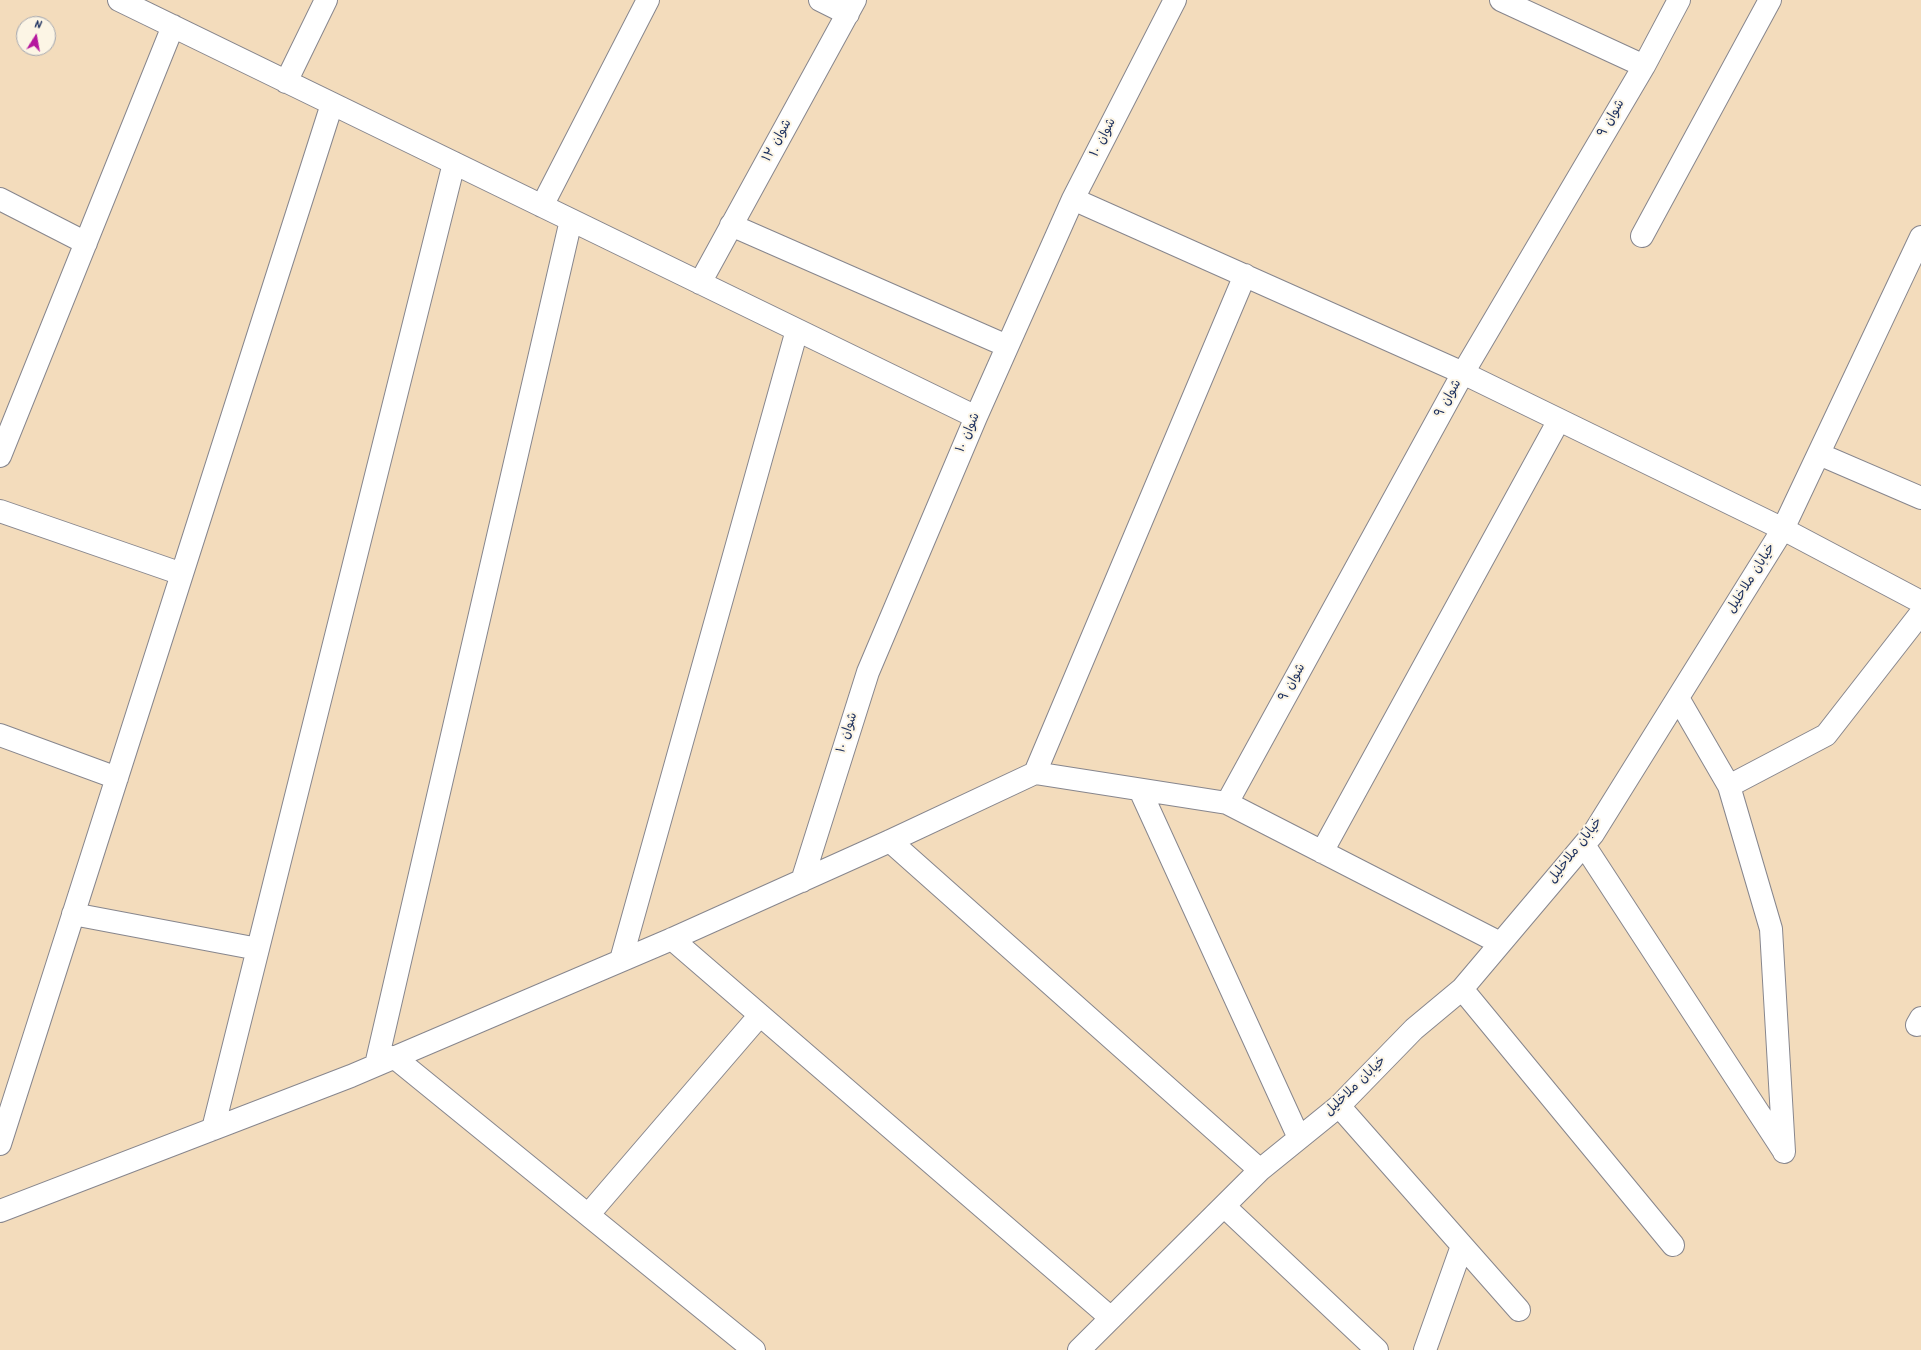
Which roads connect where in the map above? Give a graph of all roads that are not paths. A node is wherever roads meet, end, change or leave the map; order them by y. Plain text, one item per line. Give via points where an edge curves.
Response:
1 (326, 0) edge
2 (648, 0) edge
3 (820, 0) edge
4 (1175, 0) edge
5 (1501, 0) edge
6 (1679, 0) edge
7 (1770, 0) edge
8 (132, 3) edge
9 (852, 7) edge
10 (173, 26) junction
11 (1644, 66) junction
12 (286, 82) junction
13 (332, 104) junction
14 (454, 163) junction
15 (0, 199) edge
16 (1073, 199) junction
17 (542, 206) junction
18 (571, 220) junction
19 (731, 225) junction
20 (1642, 236) dead end
21 (1921, 237) edge
22 (86, 243) junction
23 (1245, 275) junction
24 (700, 283) junction
25 (797, 330) junction
26 (1007, 346) junction
27 (1463, 373) junction
28 (976, 417) junction
29 (1559, 420) junction
30 (1818, 454) junction
31 (0, 456) edge
32 (1921, 498) edge
33 (0, 511) edge
34 (1783, 529) junction
35 (182, 574) junction
36 (1921, 602) edge
37 (1921, 613) edge
38 (1678, 698) junction
39 (0, 735) edge
40 (1035, 773) junction
41 (117, 778) junction
42 (1729, 786) junction
43 (1140, 790) junction
44 (1227, 803) junction
45 (890, 841) junction
46 (1584, 845) junction
47 (1322, 852) junction
48 (802, 881) junction
49 (73, 914) junction
50 (672, 939) junction
51 (1500, 943) junction
52 (258, 949) junction
53 (621, 960) junction
54 (1462, 989) junction
55 (760, 1015) junction
56 (385, 1061) junction
57 (1339, 1106) junction
58 (213, 1129) junction
59 (1299, 1138) junction
60 (0, 1144) edge
61 (1260, 1170) junction
62 (1224, 1206) junction
63 (0, 1211) edge
64 (588, 1215) junction
65 (1673, 1245) dead end
66 (1462, 1246) junction
67 (1518, 1310) dead end
68 (1111, 1318) junction
69 (754, 1350) edge
70 (1079, 1350) edge
71 (1377, 1350) edge
72 (1424, 1350) edge

1 - 12 street
2 - 17 street
3 - 9 street
4 - 16 street, شوان ۱۰
5 - 11 street
6 - 11 street, شوان ۹
7 - 20 street
8 - 10 street
9 - 19 street, شوان ۱۲
10 - 12 street
10 - 22 street
11 - 27 street, شوان ۹
12 - 13 street
13 - 14 street
13 - 35 street
14 - 17 street
14 - 52 street
15 - 22 street
16 - 23 street
16 - 26 street, شوان ۱۰
17 - 18 street
18 - 24 street
18 - 56 street
19 - 24 street, شوان ۱۲
19 - 26 street
21 - 30 street, خیابان ملاخلیل
22 - 31 street
23 - 27 street
23 - 40 street
24 - 25 street
25 - 28 street
25 - 53 street
26 - 28 street, شوان ۱۰
27 - 29 street
27 - 44 street, شوان ۹
28 - 48 street, شوان ۱۰ via 868,672
29 - 34 street
29 - 47 street
30 - 32 street
30 - 34 street, خیابان ملاخلیل
33 - 35 street
34 - 36 street
34 - 38 street, خیابان ملاخلیل
35 - 41 street
37 - 42 street via 1826,735
38 - 42 street
38 - 46 street, خیابان ملاخلیل
39 - 41 street
40 - 43 street
40 - 45 street
41 - 49 street
42 - 46 street via 1771,929 1784,1152
43 - 44 street
43 - 59 street
44 - 47 street
45 - 48 street
45 - 61 street
46 - 51 street, خیابان ملاخلیل
47 - 51 street
48 - 50 street
49 - 52 street
49 - 60 street
50 - 53 street
50 - 55 street
51 - 54 street, خیابان ملاخلیل
52 - 58 street
53 - 56 street
54 - 57 street, خیابان ملاخلیل via 1414,1029
54 - 65 street
55 - 64 street
55 - 68 street
56 - 58 street
56 - 64 street
57 - 59 street, خیابان ملاخلیل
57 - 66 street
58 - 63 street
59 - 61 street, خیابان ملاخلیل
61 - 62 street, خیابان ملاخلیل
62 - 68 street, خیابان ملاخلیل
62 - 71 street
64 - 69 street
66 - 67 street
66 - 72 street
68 - 70 street, خیابان ملاخلیل

